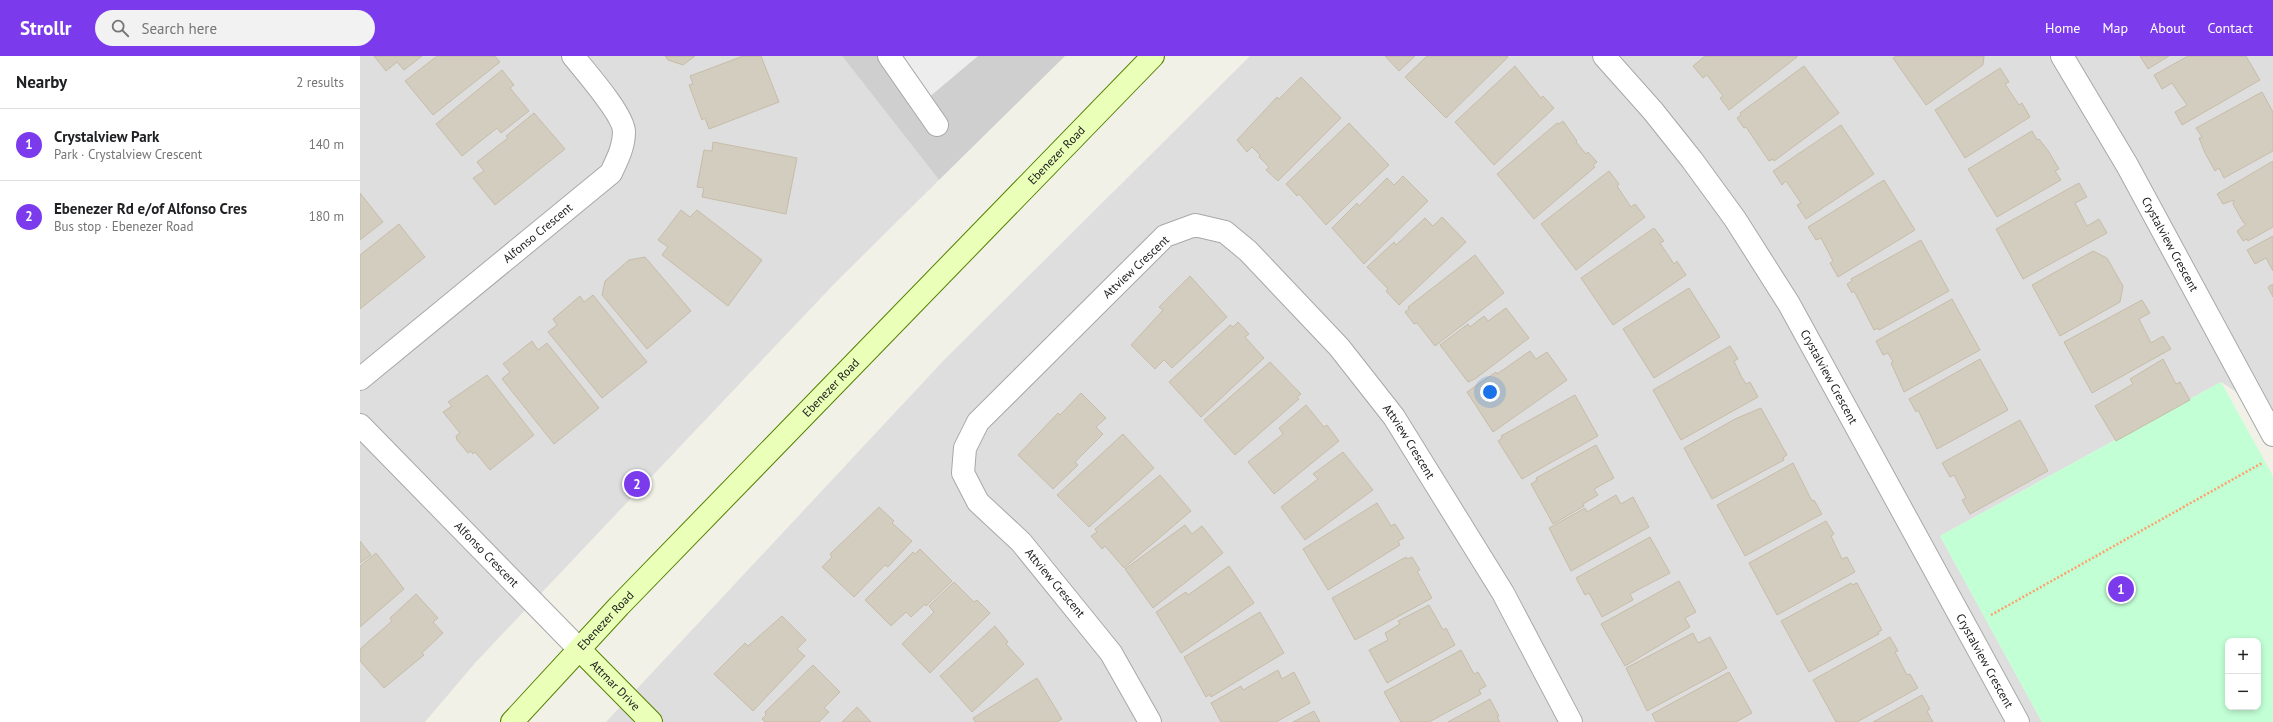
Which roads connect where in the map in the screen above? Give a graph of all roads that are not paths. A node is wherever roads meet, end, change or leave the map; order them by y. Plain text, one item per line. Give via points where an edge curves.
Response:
1 (573, 56) edge
2 (889, 56) edge
3 (1153, 56) edge
4 (1604, 56) edge
5 (2062, 56) edge
6 (937, 125) dead end
7 (360, 379) edge
8 (360, 425) edge
9 (2272, 433) edge
10 (580, 650) junction
11 (512, 722) edge
12 (651, 722) edge
13 (1150, 722) edge
14 (1571, 722) edge
15 (2018, 722) edge

1 - 7 street, Alfonso Crescent via 615,110 624,131 620,152 610,173
2 - 6 street
3 - 10 main road, Ebenezer Road via 619,606
4 - 15 street, Crystalview Crescent via 1653,110 1735,219 1784,298
5 - 9 street, Crystalview Crescent via 2127,165
8 - 10 street, Alfonso Crescent
10 - 11 main road, Ebenezer Road
10 - 12 main road, Attmar Drive
13 - 14 street, Attview Crescent via 1106,647 1021,542 978,502 963,473 965,448 978,422 1165,236 1196,225 1225,232 1248,251 1339,347 1394,417 1503,593

